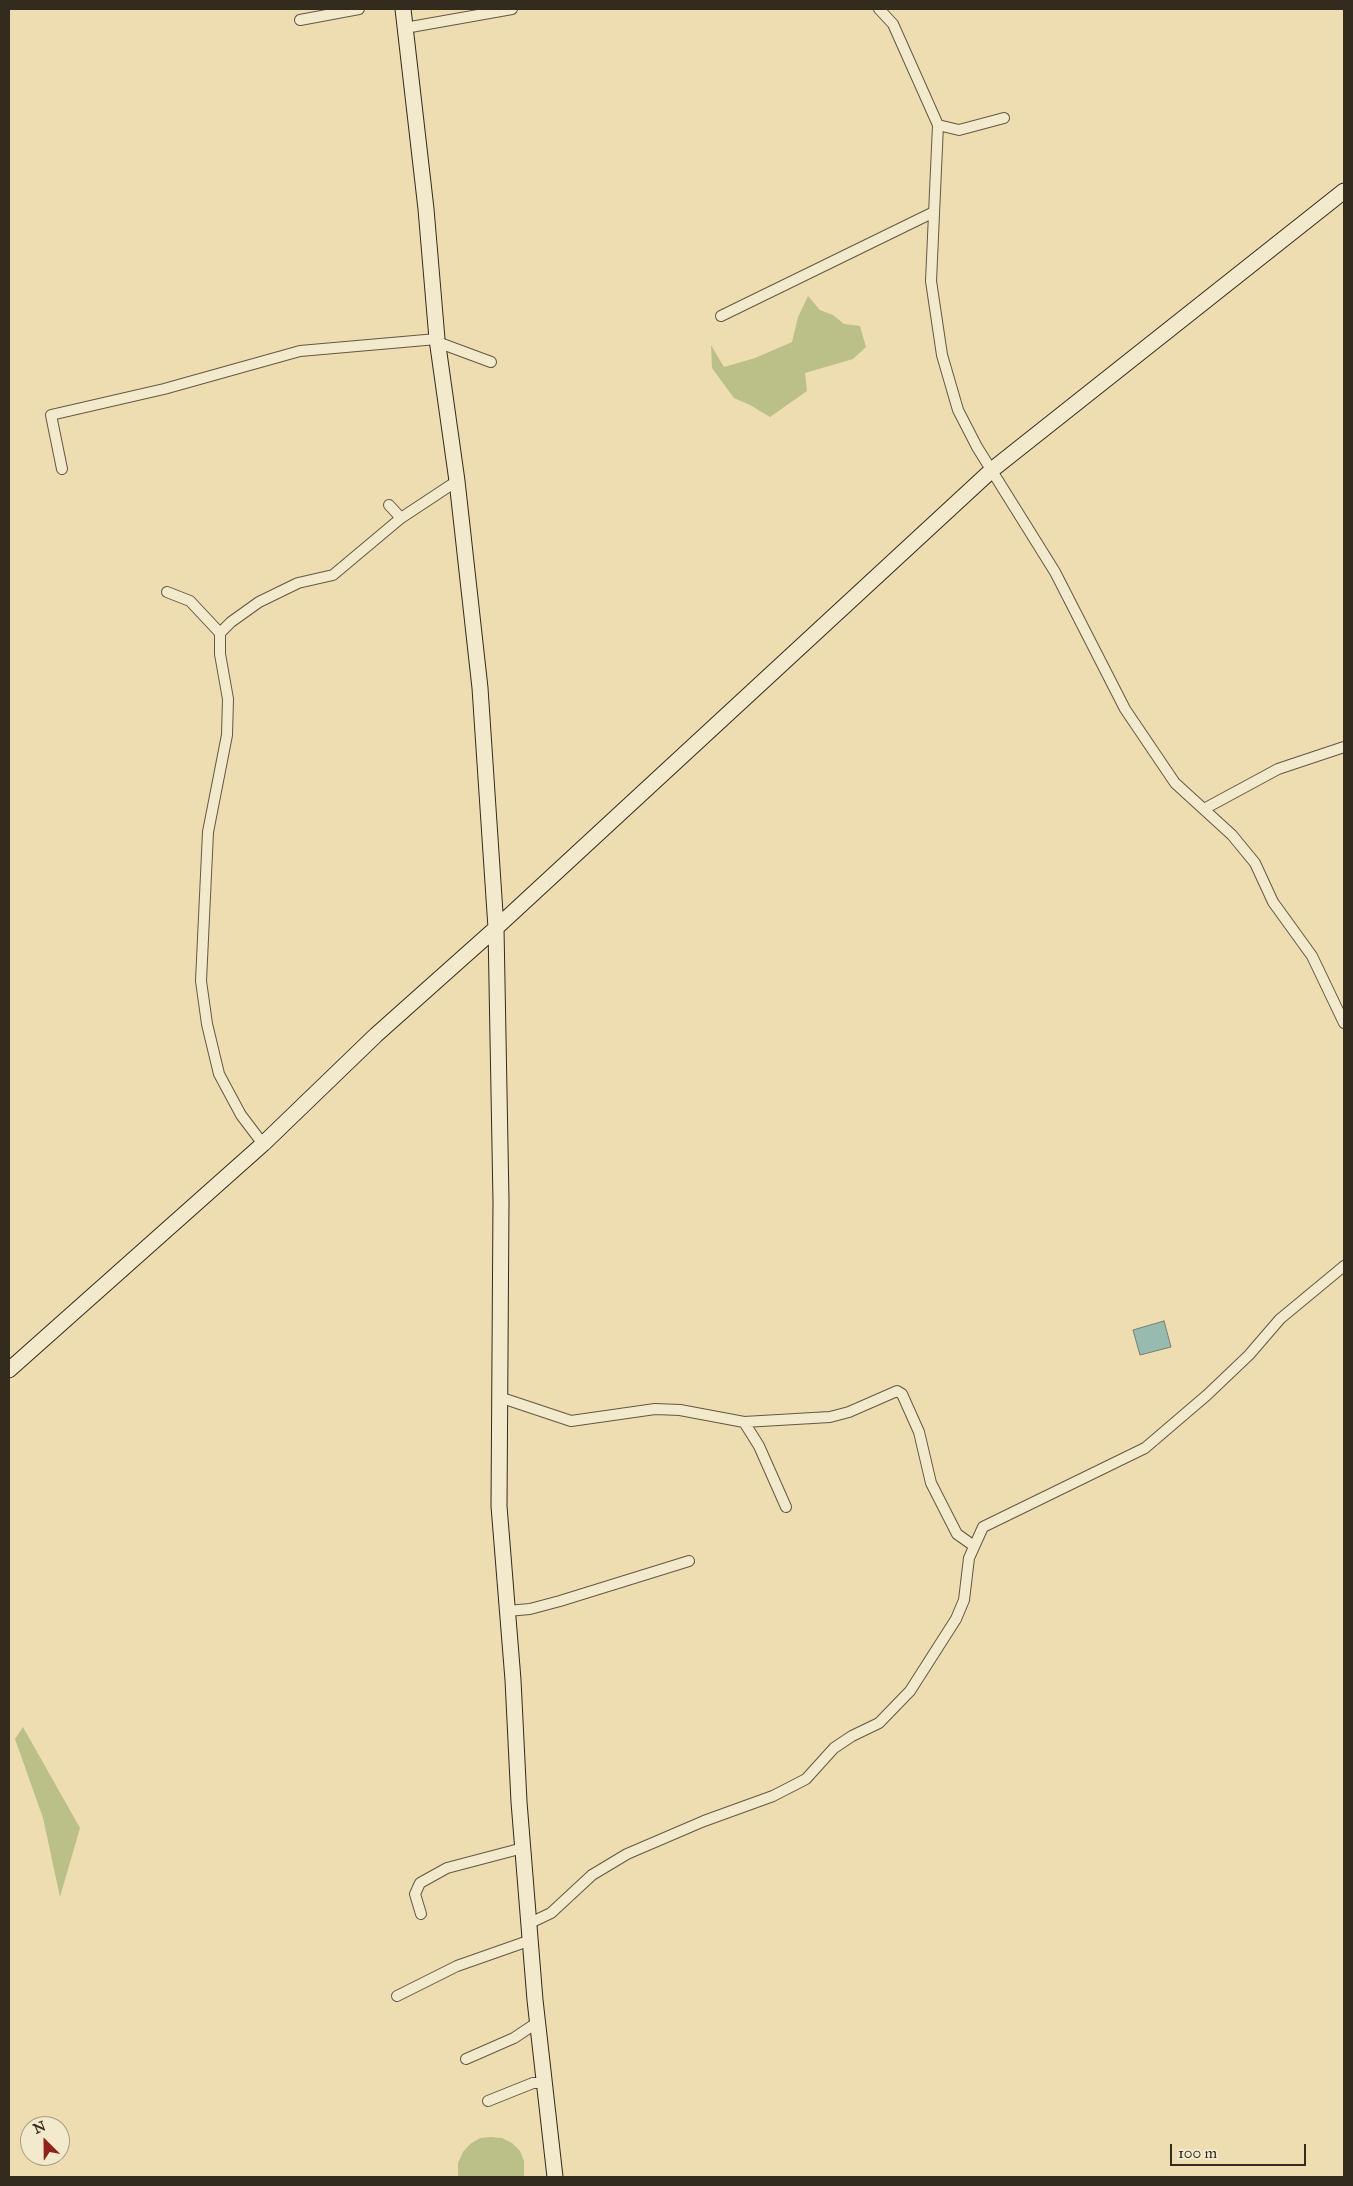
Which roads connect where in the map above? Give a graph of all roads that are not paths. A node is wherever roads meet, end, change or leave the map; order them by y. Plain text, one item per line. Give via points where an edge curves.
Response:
1 (359, 9) edge
2 (403, 9) edge
3 (512, 9) edge
4 (879, 9) edge
5 (300, 20) dead end
6 (405, 28) junction
7 (1004, 118) dead end
8 (938, 126) junction
9 (1344, 191) edge
10 (932, 213) junction
11 (721, 316) dead end
12 (437, 340) junction
13 (491, 362) dead end
14 (62, 469) dead end
15 (993, 469) junction
16 (456, 481) junction
17 (389, 505) dead end
18 (401, 518) junction
19 (167, 592) dead end
20 (220, 634) junction
21 (1344, 747) edge
22 (1204, 809) junction
23 (496, 928) junction
24 (1344, 1023) edge
25 (263, 1144) junction
26 (1344, 1266) edge
27 (9, 1370) edge
28 (499, 1397) junction
29 (744, 1422) junction
30 (786, 1507) dead end
31 (974, 1546) junction
32 (689, 1561) dead end
33 (507, 1611) junction
34 (523, 1848) junction
35 (421, 1914) dead end
36 (530, 1923) junction
37 (531, 1940) junction
38 (397, 1996) dead end
39 (538, 2022) junction
40 (466, 2059) dead end
41 (544, 2083) junction
42 (488, 2101) dead end
43 (555, 2177) edge

1 - 5 street
2 - 6 street
3 - 6 street
4 - 8 street via 893,24
6 - 12 street
7 - 8 street via 959,130
8 - 10 street
9 - 15 street
10 - 11 street
10 - 15 street via 931,281 942,355 958,410 977,447
12 - 13 street
12 - 14 street via 300,351 164,389 51,415
12 - 16 street
15 - 22 street via 1055,572 1124,709 1175,783
15 - 23 street
16 - 18 street
16 - 23 street via 480,688
17 - 18 street
18 - 20 street via 333,575 298,583 259,602
19 - 20 street via 190,601
20 - 25 street via 228,699 227,735 208,832 201,982 207,1024 220,1074 241,1116
21 - 22 street via 1278,769
22 - 24 street via 1232,835 1255,863 1273,902 1312,956
23 - 25 street via 376,1035
23 - 28 street
25 - 27 street
26 - 31 street via 1280,1318 1235,1368 1144,1448 983,1527
28 - 29 street via 571,1421 655,1409 680,1410
28 - 33 street via 499,1506
29 - 30 street via 759,1446
29 - 31 street via 830,1417 897,1391 902,1394 919,1432 931,1483 957,1534
31 - 36 street via 969,1558 964,1600 956,1619 910,1691 880,1723 834,1748 806,1779 773,1796 627,1854 592,1875 551,1914
32 - 33 street via 560,1601
33 - 34 street
34 - 35 street via 447,1868 420,1884 415,1894
34 - 36 street
36 - 37 street
37 - 38 street via 457,1966
37 - 39 street
39 - 40 street via 514,2038
39 - 41 street
41 - 42 street via 533,2083
41 - 43 street

